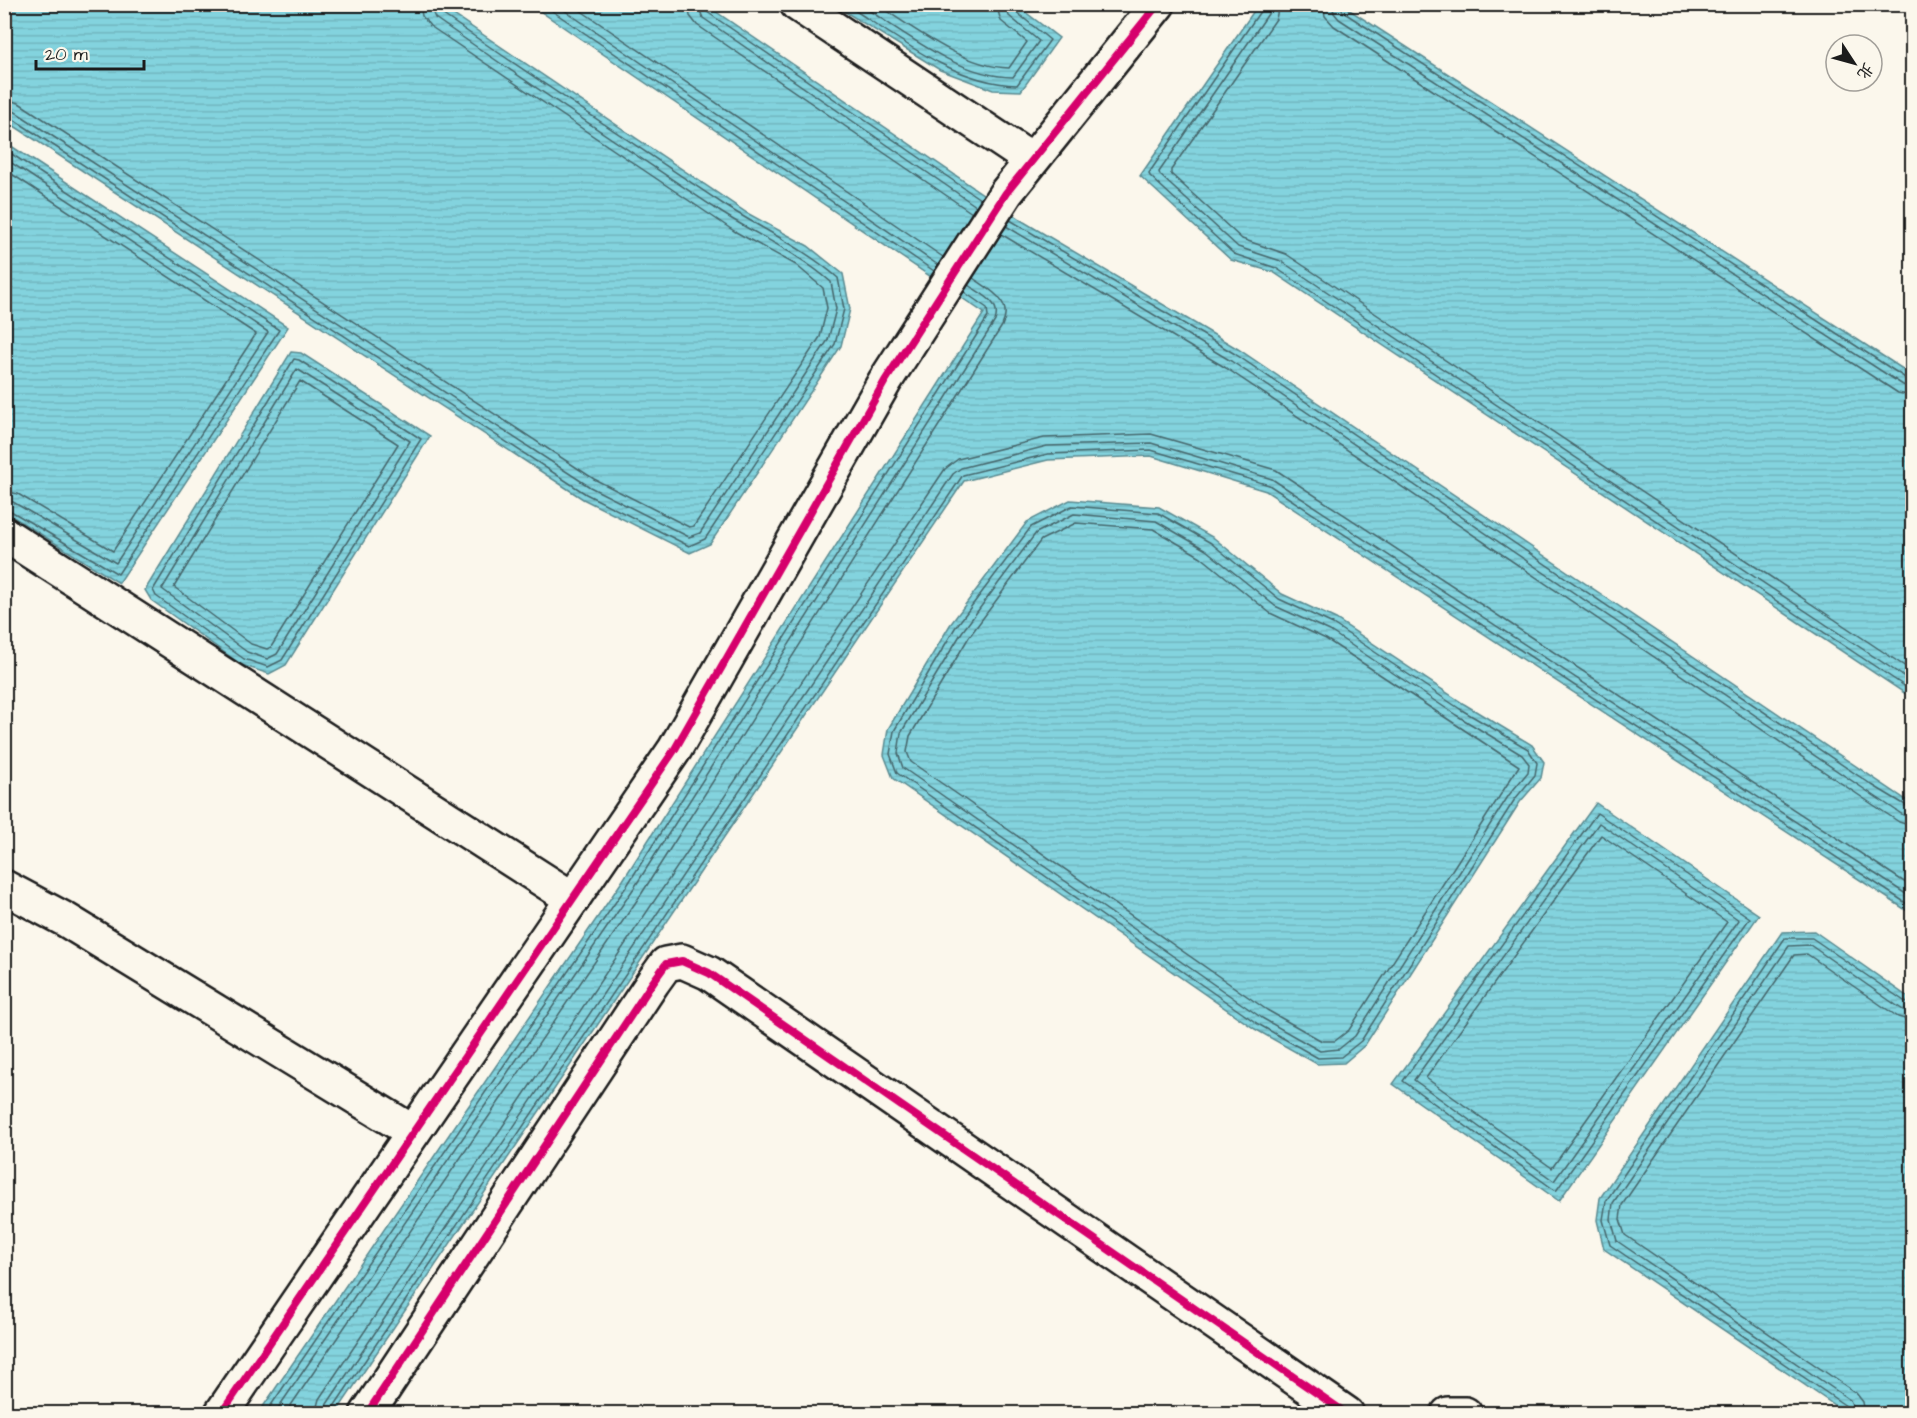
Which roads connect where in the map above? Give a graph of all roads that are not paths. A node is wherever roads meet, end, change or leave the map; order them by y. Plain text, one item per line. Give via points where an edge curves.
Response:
1 (796, 4) edge
2 (1158, 4) edge
3 (1031, 160) junction
4 (4, 534) edge
5 (4, 887) edge
6 (573, 899) junction
7 (413, 1132) junction
8 (220, 1413) edge
9 (367, 1413) edge
10 (1347, 1413) edge
11 (1448, 1413) edge
12 (1465, 1413) edge

1 - 3 street
2 - 3 street
3 - 6 street via 885,381 675,749
4 - 6 street
5 - 7 street via 66,920
6 - 7 street
7 - 8 street
9 - 10 street via 653,982 666,964 682,961 709,973
11 - 12 street

